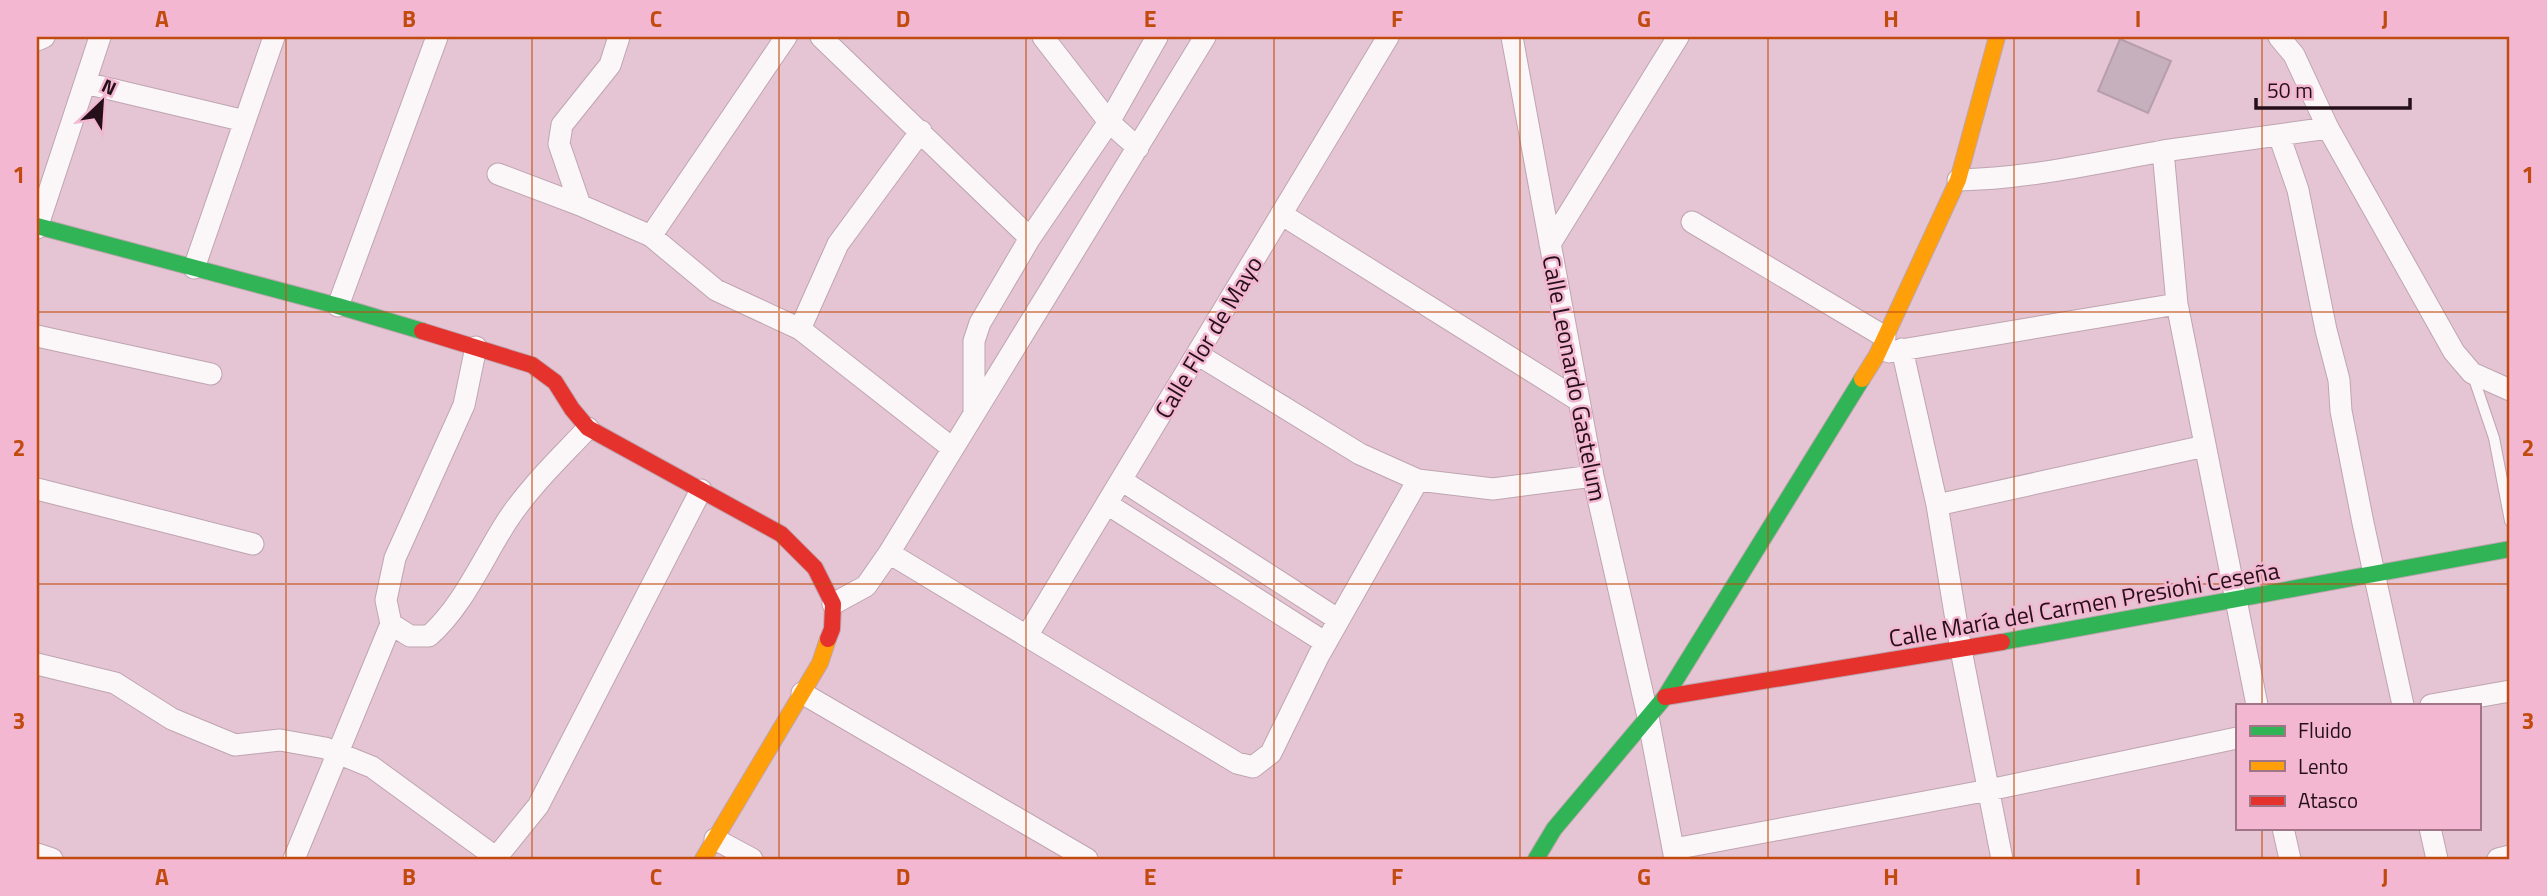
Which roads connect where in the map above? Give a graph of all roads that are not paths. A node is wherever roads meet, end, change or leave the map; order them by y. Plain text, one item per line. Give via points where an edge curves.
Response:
1 (44, 37) edge
2 (100, 37) edge
3 (274, 37) edge
4 (438, 37) edge
5 (619, 37) edge
6 (786, 37) edge
7 (821, 37) edge
8 (1043, 37) edge
9 (1157, 37) edge
10 (1205, 37) edge
11 (1388, 37) edge
12 (1512, 37) edge
13 (1678, 37) edge
14 (1997, 37) edge
15 (2279, 37) edge
16 (37, 40) edge
17 (85, 83) junction
18 (245, 121) junction
19 (1109, 122) junction
20 (2328, 128) junction
21 (921, 131) junction
22 (2279, 135) junction
23 (1138, 148) junction
24 (2163, 151) junction
25 (498, 174) dead end
26 (1958, 180) junction
27 (580, 205) junction
28 (1281, 214) junction
29 (1692, 222) dead end
30 (37, 227) edge
31 (652, 236) junction
32 (1030, 238) junction
33 (1550, 244) junction
34 (194, 268) junction
35 (2177, 304) junction
36 (338, 306) junction
37 (800, 329) junction
38 (37, 336) edge
39 (476, 347) junction
40 (1888, 347) junction
41 (1197, 354) junction
42 (2472, 373) junction
43 (211, 374) dead end
44 (2510, 390) edge
45 (1578, 400) junction
46 (974, 415) junction
47 (589, 428) junction
48 (2205, 446) junction
49 (952, 448) junction
50 (1593, 477) junction
51 (1121, 480) junction
52 (1419, 480) junction
53 (37, 489) edge
54 (701, 490) junction
55 (1107, 504) junction
56 (1937, 505) junction
57 (2510, 521) edge
58 (253, 544) dead end
59 (2510, 549) edge
60 (889, 553) junction
61 (2374, 575) junction
62 (2236, 601) junction
63 (833, 604) junction
64 (1339, 620) junction
65 (391, 624) junction
66 (1027, 636) junction
67 (1326, 643) junction
68 (1961, 650) junction
69 (37, 664) edge
70 (2510, 691) edge
71 (802, 693) junction
72 (1665, 697) junction
73 (2257, 704) edge
74 (2403, 704) edge
75 (2437, 704) edge
76 (1648, 717) junction
77 (2236, 738) edge
78 (338, 753) junction
79 (1989, 790) junction
80 (2283, 830) edge
81 (2430, 830) edge
82 (715, 839) junction
83 (37, 854) edge
84 (1675, 854) edge
85 (2510, 856) edge
86 (52, 859) edge
87 (294, 859) edge
88 (496, 859) edge
89 (703, 859) edge
90 (752, 859) edge
91 (1087, 859) edge
92 (1536, 859) edge
93 (2003, 859) edge
94 (2290, 859) edge
95 (2437, 859) edge
96 (2498, 859) edge

1 - 16 street
2 - 17 street
3 - 18 street
4 - 36 street
5 - 27 street via 610,65 562,125 558,144
6 - 31 street
7 - 21 street
8 - 19 street
9 - 19 street
10 - 23 street
11 - 28 street, Calle Flor de Mayo
12 - 33 street, Calle Leonardo Gastelum
13 - 33 street
14 - 26 street
15 - 20 street via 2294,55
17 - 18 street
17 - 30 street
18 - 34 street
19 - 23 street
19 - 32 street
20 - 22 street
20 - 42 street via 2454,352
21 - 32 street
21 - 37 street via 838,244
22 - 24 street
22 - 61 street via 2298,190
23 - 46 street
24 - 26 street via 2036,174
24 - 35 street
25 - 27 street
26 - 40 street
27 - 31 street
28 - 41 street, Calle Flor de Mayo
28 - 45 street
29 - 40 street
30 - 34 street
31 - 37 street via 716,290
32 - 46 street via 974,341
33 - 45 street, Calle Leonardo Gastelum
34 - 36 street
35 - 40 street
35 - 48 street
36 - 39 street
37 - 49 street
38 - 43 street
39 - 47 street via 532,365 555,382
39 - 65 street via 464,405 395,558 386,600
40 - 56 street
40 - 72 street
41 - 51 street, Calle Flor de Mayo
41 - 52 street via 1360,454
42 - 44 street
42 - 57 lane via 2494,438
45 - 50 street, Calle Leonardo Gastelum
46 - 49 street
47 - 54 street
47 - 65 street via 529,490 446,621 429,636 410,636
48 - 56 street
48 - 62 street
49 - 60 street
50 - 52 street via 1493,489
50 - 76 street, Calle Leonardo Gastelum
51 - 55 street, Calle Flor de Mayo
51 - 64 street
52 - 64 street
53 - 58 street
54 - 63 street via 781,534 815,568
54 - 88 street via 538,806
55 - 66 street, Calle Flor de Mayo
55 - 67 street
56 - 68 street
59 - 61 street, Calle María del Carmen Presiohi Ceseña
60 - 63 street via 866,586
60 - 66 street
61 - 62 street, Calle María del Carmen Presiohi Ceseña
61 - 74 street
62 - 68 street, Calle María del Carmen Presiohi Ceseña
62 - 73 street
63 - 71 street via 832,629 820,663
64 - 67 street
65 - 78 street
66 - 67 street via 1237,763 1254,767 1271,753
68 - 72 street, Calle María del Carmen Presiohi Ceseña
68 - 79 street
69 - 78 street via 115,683 172,719 235,745 280,740
70 - 75 street
71 - 82 street
71 - 91 street
72 - 76 street
76 - 84 street, Calle Leonardo Gastelum
76 - 92 street via 1554,829
77 - 79 street
78 - 87 street
78 - 88 street via 372,767
79 - 84 street
79 - 93 street
80 - 94 street
81 - 95 street
82 - 89 street
82 - 90 street
83 - 86 street
85 - 96 street

